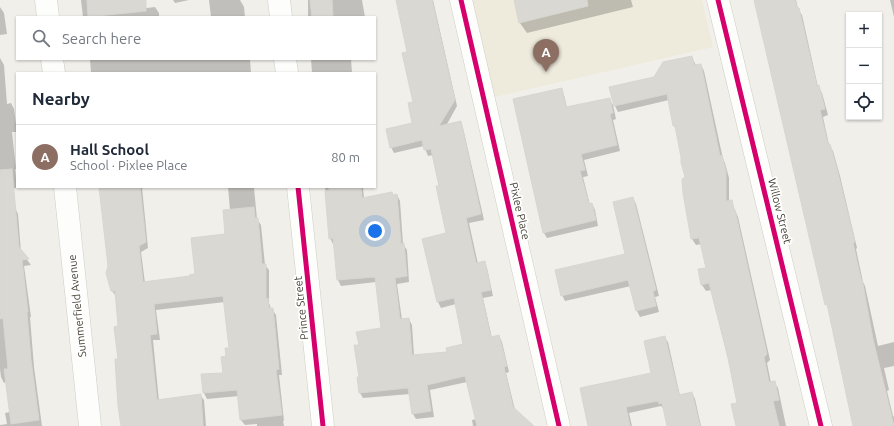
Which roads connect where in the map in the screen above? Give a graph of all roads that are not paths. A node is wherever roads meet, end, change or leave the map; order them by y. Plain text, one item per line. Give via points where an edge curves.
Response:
1 (46, 0) edge
2 (279, 0) edge
3 (461, 0) edge
4 (718, 0) edge
5 (48, 16) edge
6 (281, 16) edge
7 (52, 60) edge
8 (285, 60) edge
9 (54, 72) edge
10 (287, 72) edge
11 (65, 188) edge
12 (298, 188) edge
13 (90, 426) edge
14 (323, 426) edge
15 (559, 426) edge
16 (821, 426) edge

1 - 5 street
2 - 6 street
3 - 15 street, Pixlee Place
4 - 16 street, Willow Street
7 - 9 street
8 - 10 street
11 - 13 street, Summerfield Avenue
12 - 14 street, Prince Street

